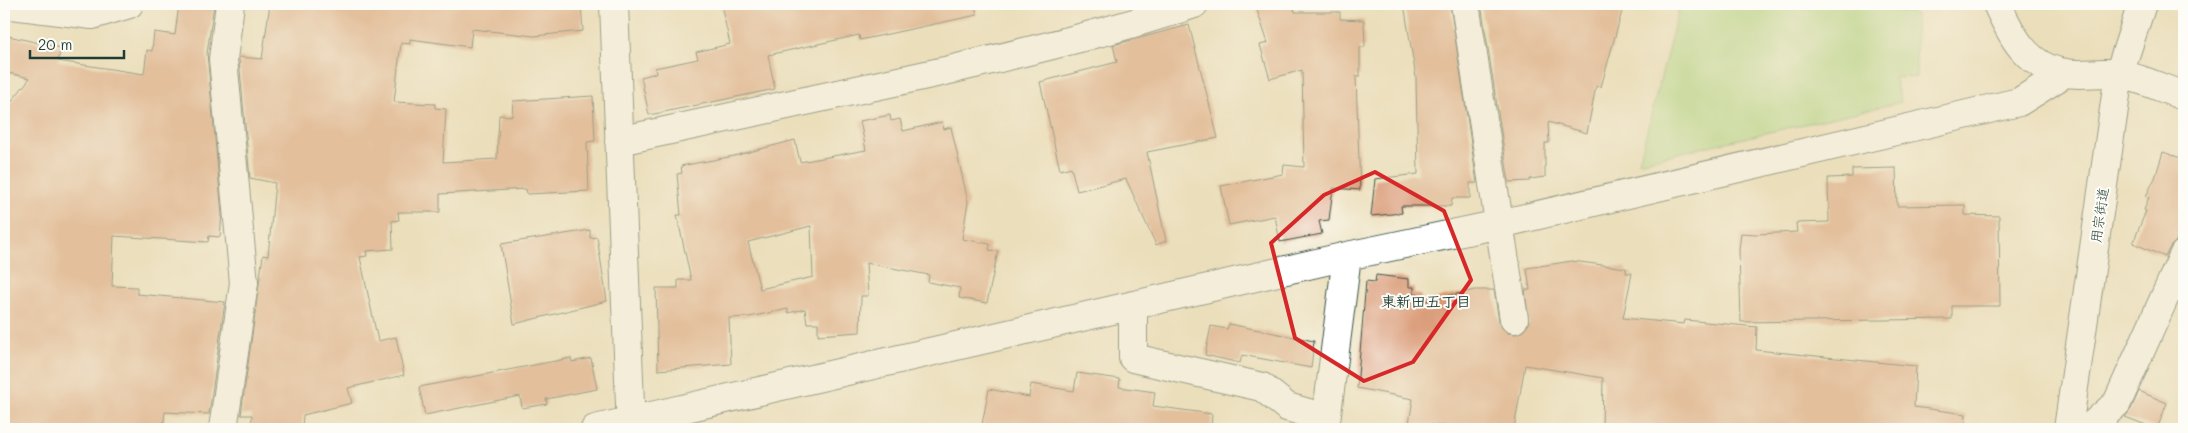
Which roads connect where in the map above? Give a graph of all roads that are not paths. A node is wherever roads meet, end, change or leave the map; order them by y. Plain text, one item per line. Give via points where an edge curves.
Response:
1 (4, 4) edge
2 (129, 4) edge
3 (230, 4) edge
4 (614, 4) edge
5 (1194, 4) edge
6 (1465, 4) edge
7 (1997, 4) edge
8 (2142, 4) edge
9 (2065, 73) junction
10 (2119, 74) junction
11 (2184, 96) edge
12 (619, 140) junction
13 (1500, 224) junction
14 (2184, 254) edge
15 (1347, 256) junction
16 (1133, 305) junction
17 (1514, 319) dead end
18 (1326, 424) edge
19 (630, 425) edge
20 (223, 429) edge
21 (595, 429) edge
22 (2068, 429) edge
23 (2088, 429) edge

1 - 2 street via 92,15
3 - 20 street via 223,59 244,283
4 - 12 street
5 - 12 street via 1059,44 823,99
6 - 13 street
7 - 9 street via 2014,40 2028,55
8 - 10 street, 用宗街道
9 - 10 street
9 - 13 street via 2019,102
10 - 11 street
10 - 22 street, 用宗街道
12 - 19 street
13 - 15 street
13 - 17 street
14 - 23 street via 2117,403
15 - 16 street
15 - 18 street
16 - 18 street via 1133,358 1262,387 1287,407
16 - 19 street
19 - 21 street

